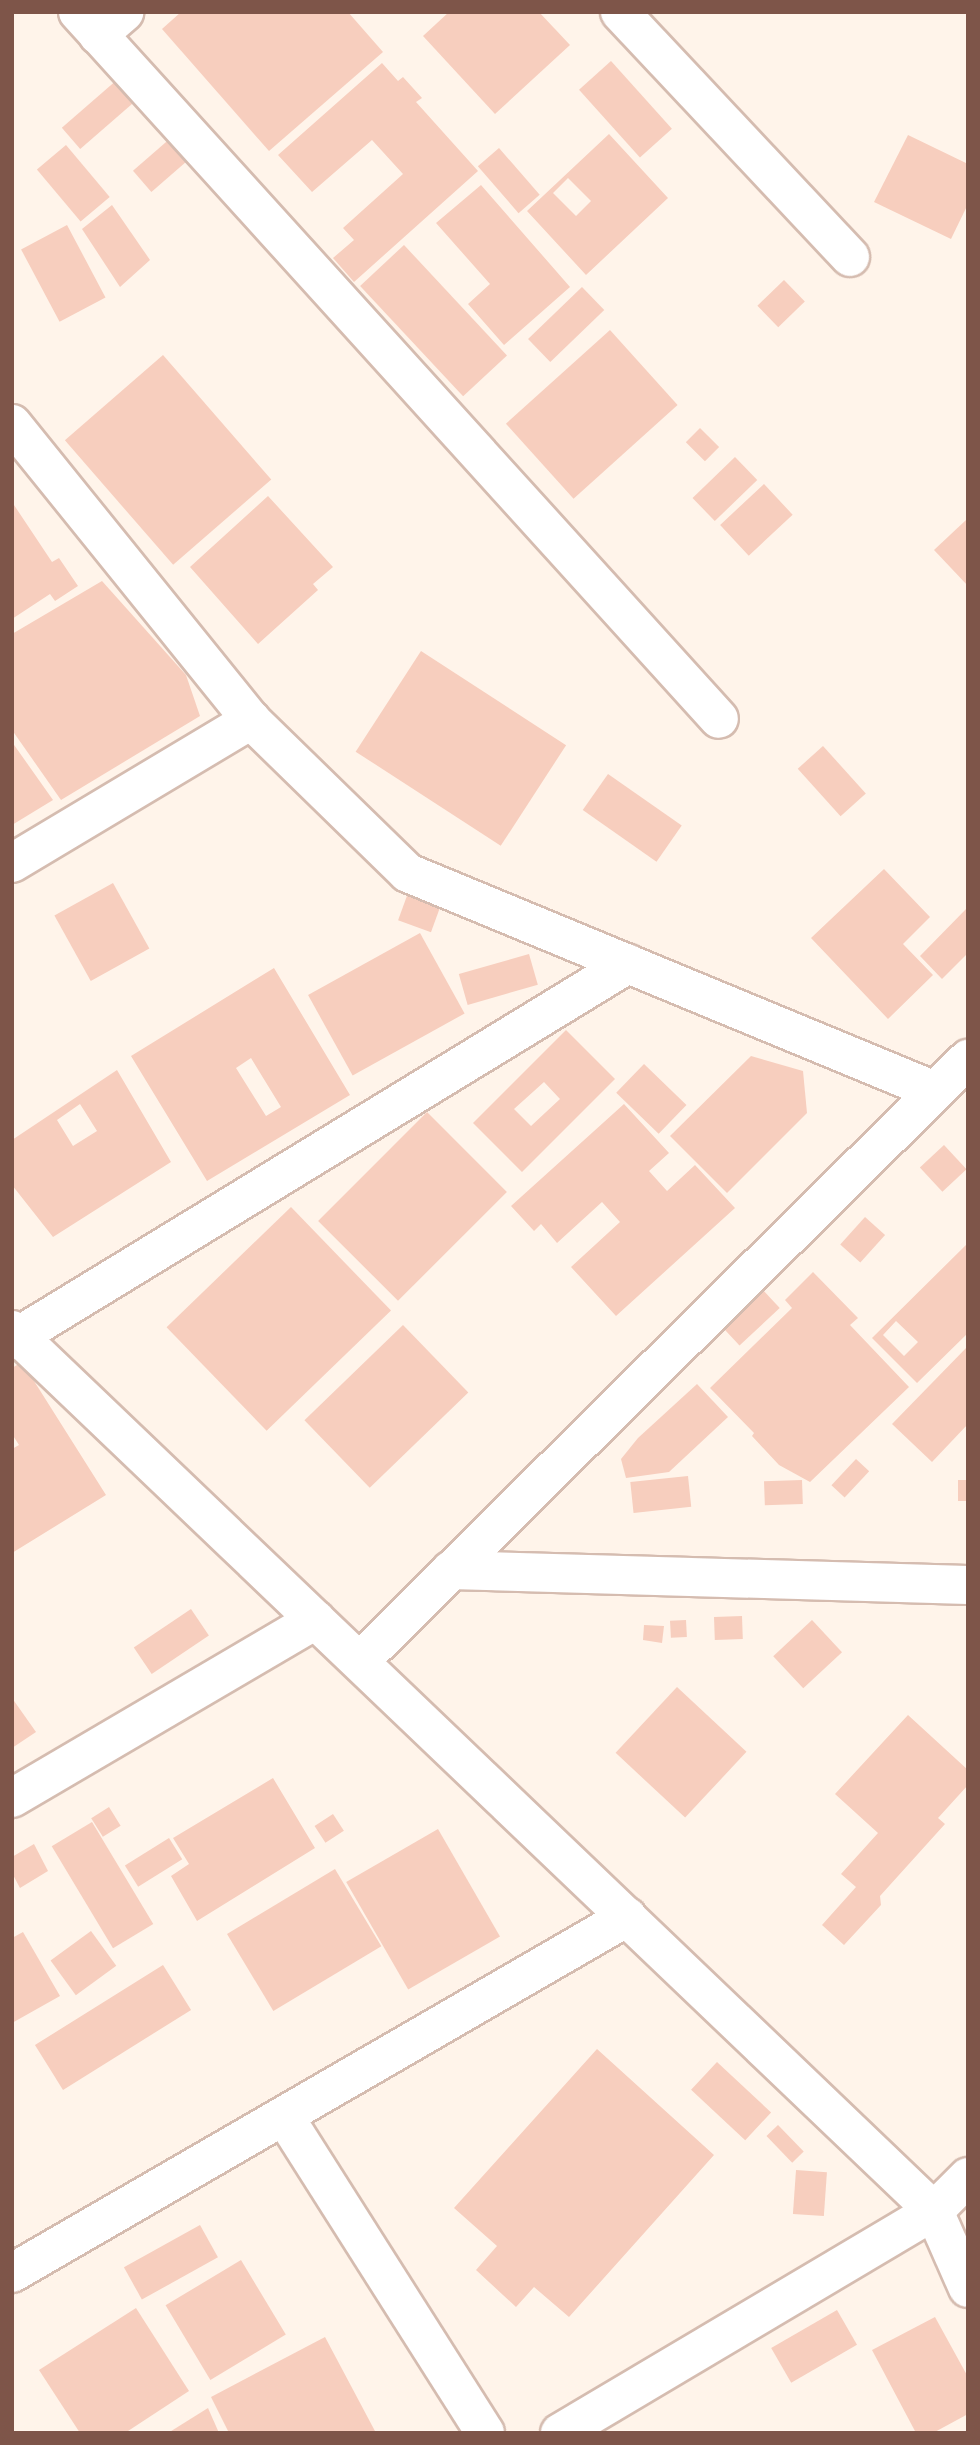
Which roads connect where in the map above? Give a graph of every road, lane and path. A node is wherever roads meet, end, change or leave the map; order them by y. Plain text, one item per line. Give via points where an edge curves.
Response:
1 (620, 12) edge
2 (100, 20) edge
3 (850, 257) dead end
4 (12, 424) edge
5 (719, 719) dead end
6 (251, 720) junction
7 (12, 863) edge
8 (628, 964) junction
9 (968, 1059) edge
10 (935, 1091) junction
11 (14, 1335) edge
12 (451, 1570) junction
13 (968, 1585) edge
14 (316, 1620) junction
15 (359, 1661) junction
16 (12, 1798) edge
17 (627, 1917) junction
18 (284, 2116) junction
19 (968, 2177) edge
20 (934, 2211) junction
21 (12, 2273) edge
22 (968, 2288) edge
23 (485, 2433) edge
24 (560, 2433) edge

1 - 3 street
2 - 5 street
4 - 6 street
6 - 7 street
6 - 8 street via 408,873
8 - 10 street
8 - 11 street
9 - 10 street
10 - 12 street
11 - 14 street
12 - 13 street
12 - 15 street
14 - 15 street
14 - 16 street
15 - 17 street
17 - 18 street
17 - 20 street
18 - 21 street
18 - 23 street
19 - 20 street
20 - 22 street
20 - 24 street

